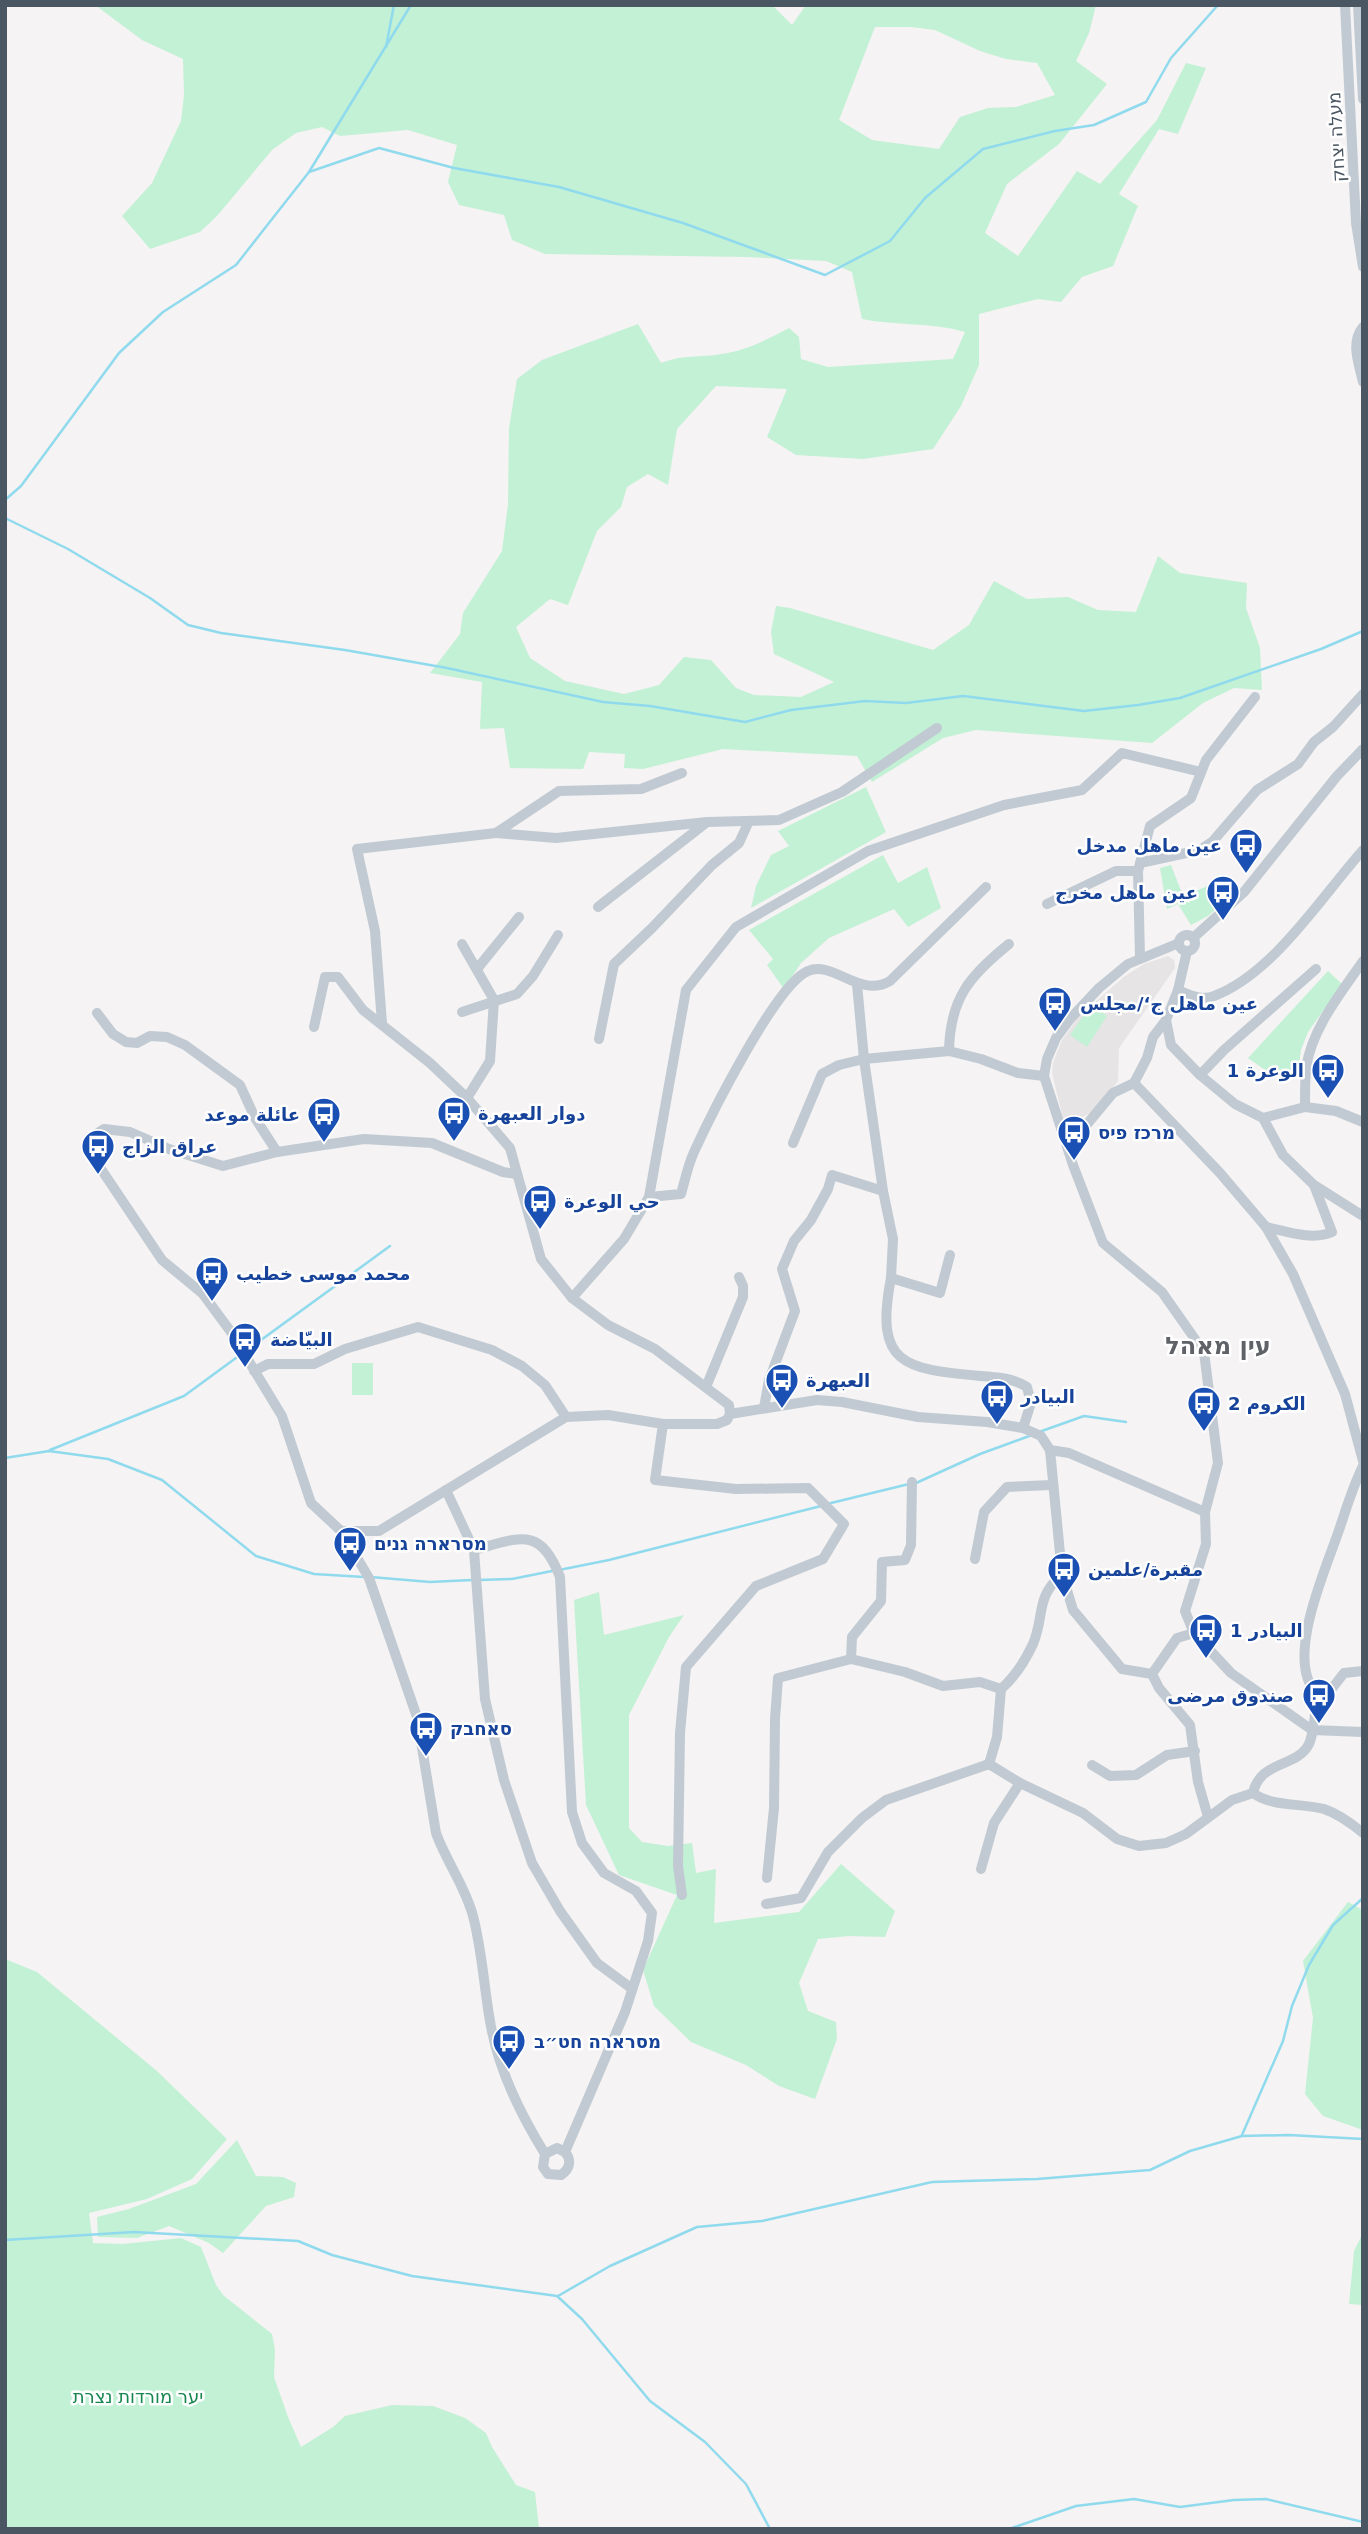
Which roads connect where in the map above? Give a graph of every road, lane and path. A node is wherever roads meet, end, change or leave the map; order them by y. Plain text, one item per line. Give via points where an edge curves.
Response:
1 (1345, 5) edge
2 (1358, 5) edge
3 (1363, 99) edge
4 (1363, 267) edge
5 (1363, 327) edge
6 (1363, 382) edge
7 (1363, 694) edge
8 (1255, 697) dead end
9 (937, 728) dead end
10 (1363, 750) edge
11 (1201, 772) junction
12 (682, 773) dead end
13 (707, 821) junction
14 (749, 821) junction
15 (496, 833) junction
16 (1363, 850) edge
17 (1139, 867) junction
18 (986, 887) dead end
19 (1047, 904) dead end
20 (598, 907) dead end
21 (519, 917) dead end
22 (558, 935) dead end
23 (1194, 938) junction
24 (1179, 943) junction
25 (462, 944) dead end
26 (1009, 944) dead end
27 (1187, 951) junction
28 (1140, 958) junction
29 (1363, 961) edge
30 (477, 969) junction
31 (1316, 969) dead end
32 (858, 984) junction
33 (1178, 990) junction
34 (494, 1000) junction
35 (463, 1012) dead end
36 (97, 1013) dead end
37 (1166, 1020) junction
38 (382, 1023) junction
39 (314, 1027) dead end
40 (599, 1039) dead end
41 (949, 1051) junction
42 (864, 1059) junction
43 (1200, 1075) junction
44 (1044, 1076) junction
45 (1134, 1083) junction
46 (467, 1098) junction
47 (1305, 1107) junction
48 (1264, 1118) junction
49 (1363, 1122) edge
50 (1063, 1135) junction
51 (793, 1143) dead end
52 (277, 1152) junction
53 (516, 1174) junction
54 (1314, 1185) junction
55 (883, 1191) junction
56 (649, 1197) junction
57 (1363, 1216) edge
58 (1266, 1227) junction
59 (950, 1255) dead end
60 (739, 1277) dead end
61 (891, 1278) junction
62 (572, 1298) junction
63 (254, 1371) junction
64 (706, 1387) junction
65 (764, 1408) junction
66 (730, 1414) junction
67 (566, 1417) junction
68 (663, 1424) junction
69 (1023, 1428) junction
70 (1050, 1450) junction
71 (1363, 1464) edge
72 (912, 1482) dead end
73 (1052, 1485) junction
74 (446, 1490) junction
75 (1205, 1512) junction
76 (341, 1531) junction
77 (474, 1550) junction
78 (975, 1559) dead end
79 (1062, 1573) junction
80 (1194, 1633) junction
81 (851, 1659) junction
82 (1363, 1671) edge
83 (1152, 1674) junction
84 (1001, 1689) junction
85 (1317, 1694) junction
86 (1312, 1730) junction
87 (1363, 1732) edge
88 (1195, 1751) junction
89 (989, 1764) junction
90 (1092, 1765) dead end
91 (1020, 1783) junction
92 (1253, 1793) junction
93 (1208, 1817) junction
94 (1363, 1833) edge
95 (981, 1869) dead end
96 (767, 1878) dead end
97 (682, 1895) dead end
98 (766, 1904) dead end
99 (631, 1988) junction
100 (565, 2152) junction
101 (545, 2154) junction

1 - 4 street, מעלה יצחק via 1356,223
2 - 3 street, מעלה יצחק
5 - 6 street via 1355,343
7 - 17 street via 1297,764 1257,790 1213,841 1200,850
8 - 11 street
9 - 14 street via 842,792 779,820
10 - 23 street via 1244,892
11 - 17 street via 1191,798 1150,826
11 - 56 street via 1122,753 1082,790 1004,805 868,851 736,927 686,990
12 - 15 street via 641,789 559,791
13 - 14 street
13 - 15 street via 556,838
13 - 20 street
14 - 40 street via 739,843 614,964
15 - 38 street via 357,849 375,931
16 - 33 street via 1310,916 1254,972 1213,997 1195,998
17 - 19 street via 1116,871
17 - 28 street
18 - 32 street via 890,981
21 - 30 street
22 - 34 street via 517,994
23 - 24 street via 1184,936
23 - 27 street via 1195,946
24 - 27 street
24 - 28 street
25 - 30 street
26 - 41 street via 980,967 958,1000 949,1026
27 - 33 street
28 - 44 street via 1099,988 1070,1018 1056,1038
29 - 47 street via 1316,1037 1307,1066
30 - 34 street
31 - 43 street
32 - 42 street
32 - 56 street via 819,968 806,971 785,992 740,1060 693,1155 681,1194
33 - 37 street
34 - 35 street
34 - 46 street via 490,1060
36 - 52 street via 125,1042 167,1037 240,1085
37 - 43 street via 1171,1045
37 - 45 street via 1153,1037
38 - 39 street via 363,1010 338,977 325,977
38 - 46 street
41 - 42 street
41 - 44 street via 1018,1073
42 - 51 street via 822,1074
42 - 55 street
43 - 48 street via 1235,1104
44 - 50 street
45 - 50 street via 1113,1093 1088,1123
45 - 58 street
46 - 53 street via 510,1148
47 - 48 street
47 - 49 street via 1336,1111
48 - 54 street via 1283,1156
50 - 75 street via 1103,1243 1163,1292 1204,1352 1218,1463
52 - 53 street via 364,1139 432,1143
52 - 63 street via 223,1166 130,1132 104,1129 95,1135 92,1145 93,1157 162,1260 203,1294
53 - 62 street via 541,1259
54 - 57 street
54 - 58 street via 1332,1232 1293,1233
55 - 61 street via 893,1239
55 - 65 street via 832,1175 811,1220 794,1241 782,1269 795,1311 769,1380
56 - 62 street via 624,1239
58 - 71 street via 1293,1274 1345,1394
59 - 61 street via 940,1293
60 - 64 street via 743,1297
61 - 69 street via 887,1335 901,1359 939,1372 1019,1382 1030,1394
62 - 64 street
63 - 67 street via 268,1364 313,1364 345,1349 418,1327 492,1350 522,1366 545,1385
63 - 76 street via 282,1416 311,1503
64 - 66 street via 729,1405
65 - 66 street
65 - 69 street via 817,1400
66 - 68 street via 717,1424
67 - 68 street via 608,1415
67 - 74 street
68 - 97 street via 655,1480 736,1489 808,1488 844,1524 823,1559 756,1586 686,1667 680,1746 678,1866
69 - 70 street via 1041,1436
70 - 73 street
70 - 75 street via 1069,1452
71 - 85 street via 1322,1574 1306,1635 1309,1686
72 - 81 street via 911,1545 905,1560 882,1562 881,1601 852,1637
73 - 78 street via 1007,1487 985,1512
73 - 79 street
74 - 76 street via 379,1531
74 - 77 street
75 - 80 street via 1206,1544 1185,1611
76 - 101 street via 369,1578 417,1717 436,1833 474,1920 496,2049 517,2106
77 - 99 street via 485,1699 504,1780 532,1863 597,1963
77 - 99 street via 513,1540 540,1543 553,1557 560,1577 572,1812 582,1843 604,1873 636,1891 652,1913 648,1941
79 - 83 street via 1073,1610 1122,1669
79 - 84 street via 1049,1585 1033,1643 1014,1677
80 - 83 street via 1177,1638
80 - 86 street via 1231,1673
81 - 84 street via 943,1686 981,1682
81 - 96 street via 778,1678
82 - 85 street via 1344,1673 1330,1691
83 - 88 street via 1190,1725
84 - 89 street via 997,1737
85 - 86 street
86 - 87 street
86 - 92 street via 1302,1753 1262,1774
88 - 90 street via 1167,1755 1136,1775 1110,1776
88 - 93 street
89 - 91 street
89 - 98 street via 886,1800 828,1852 801,1898
91 - 93 street via 1083,1813 1117,1839 1139,1846 1166,1843
91 - 95 street via 994,1823
92 - 93 street via 1232,1800
92 - 94 street via 1262,1800 1325,1810
99 - 100 street
100 - 101 street via 552,2149
100 - 101 street via 569,2164 557,2176 545,2171

